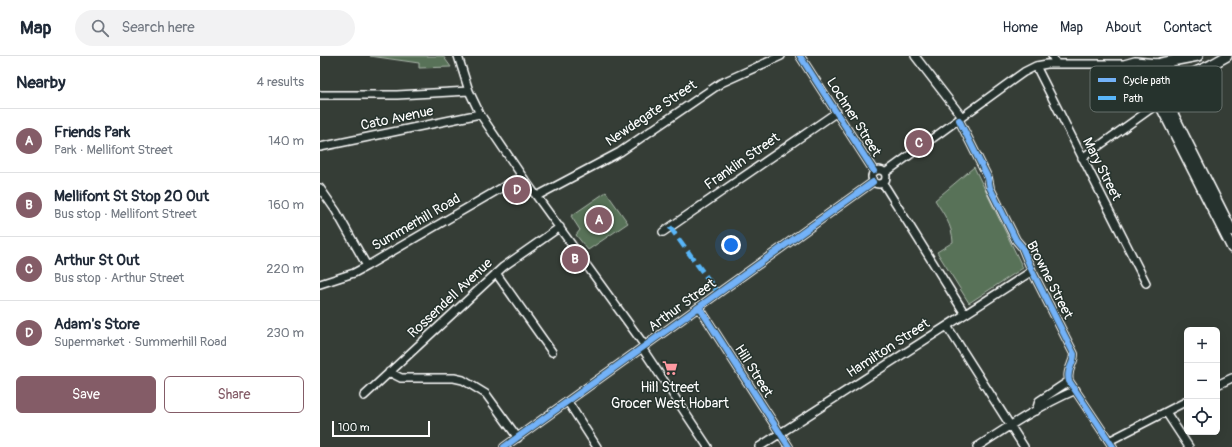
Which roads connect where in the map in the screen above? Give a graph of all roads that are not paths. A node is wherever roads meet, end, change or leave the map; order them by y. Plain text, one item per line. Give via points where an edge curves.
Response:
1 (458, 56) edge
2 (781, 56) edge
3 (800, 56) edge
4 (915, 56) edge
5 (1052, 56) edge
6 (1198, 56) edge
7 (1226, 56) edge
8 (1056, 63) junction
9 (1160, 63) junction
10 (1124, 64) junction
11 (1036, 66) junction
12 (1130, 66) edge
13 (1154, 66) edge
14 (1168, 66) edge
15 (1209, 66) edge
16 (469, 92) junction
17 (320, 95) edge
18 (836, 112) junction
19 (1146, 112) edge
20 (1163, 112) edge
21 (1172, 112) edge
22 (480, 114) junction
23 (960, 119) junction
24 (320, 147) edge
25 (1082, 158) junction
26 (874, 171) junction
27 (885, 173) junction
28 (522, 176) junction
29 (873, 182) junction
30 (883, 183) junction
31 (320, 188) edge
32 (537, 196) junction
33 (560, 227) junction
34 (663, 232) dead end
35 (1232, 232) edge
36 (1232, 248) edge
37 (367, 266) junction
38 (1032, 271) junction
39 (496, 273) junction
40 (1146, 283) dead end
41 (320, 284) edge
42 (699, 307) junction
43 (965, 314) junction
44 (947, 326) junction
45 (643, 347) junction
46 (552, 352) dead end
47 (389, 372) junction
48 (1232, 378) edge
49 (1069, 381) junction
50 (1220, 384) edge
51 (1076, 390) junction
52 (364, 396) dead end
53 (568, 402) junction
54 (1184, 403) edge
55 (1036, 411) junction
56 (1166, 412) junction
57 (1010, 425) junction
58 (780, 434) junction
59 (518, 438) junction
60 (1111, 444) edge
61 (504, 447) edge
62 (597, 447) edge
63 (708, 447) edge
64 (759, 447) edge
65 (788, 447) edge
66 (977, 447) edge
67 (1024, 447) edge
68 (1189, 447) edge

1 - 16 street
2 - 32 street, Newdegate Street via 721,83 620,152
3 - 18 street, Lochner Street
4 - 23 street, Browne Street
5 - 8 street
6 - 9 main road
7 - 15 main road
8 - 10 street
8 - 11 street
9 - 10 street via 1135,61
9 - 13 main road
9 - 14 main road
10 - 12 street
11 - 23 street
11 - 25 street, Mary Street
16 - 17 street
16 - 22 street
18 - 26 street, Lochner Street
18 - 34 street, Franklin Street
19 - 25 street
20 - 36 main road
21 - 35 main road
22 - 24 street, Cato Avenue
22 - 28 street
23 - 27 street
23 - 38 street, Browne Street via 988,178 990,188
25 - 40 street, Mary Street
26 - 27 street via 880,169
26 - 29 street via 871,178
27 - 30 street via 886,179
28 - 32 street
28 - 37 street, Summerhill Road
29 - 30 street
29 - 42 street, Arthur Street
30 - 43 street
31 - 37 street via 340,217
32 - 33 street
33 - 39 street, Rossendell Avenue
33 - 45 street
37 - 41 street, Summerhill Road
38 - 43 street, Hamilton Street
38 - 49 street, Browne Street via 1074,354
39 - 46 street
39 - 47 street, Rossendell Avenue
42 - 45 street, Arthur Street
42 - 58 street, Hill Street
43 - 44 street, Hamilton Street
44 - 57 street
44 - 58 street, Hamilton Street
45 - 53 street, Arthur Street
45 - 63 street
47 - 52 street, Rossendell Avenue
47 - 59 street via 401,378 463,380 486,394
48 - 50 street
49 - 51 street
49 - 55 street via 1039,401
51 - 55 street
51 - 60 street
53 - 59 street, Arthur Street
53 - 62 street
54 - 56 street
55 - 57 street
56 - 60 street
56 - 68 street
57 - 66 street
57 - 67 street
58 - 64 street, Hamilton Street
58 - 65 street, Hill Street
59 - 61 street, Arthur Street

